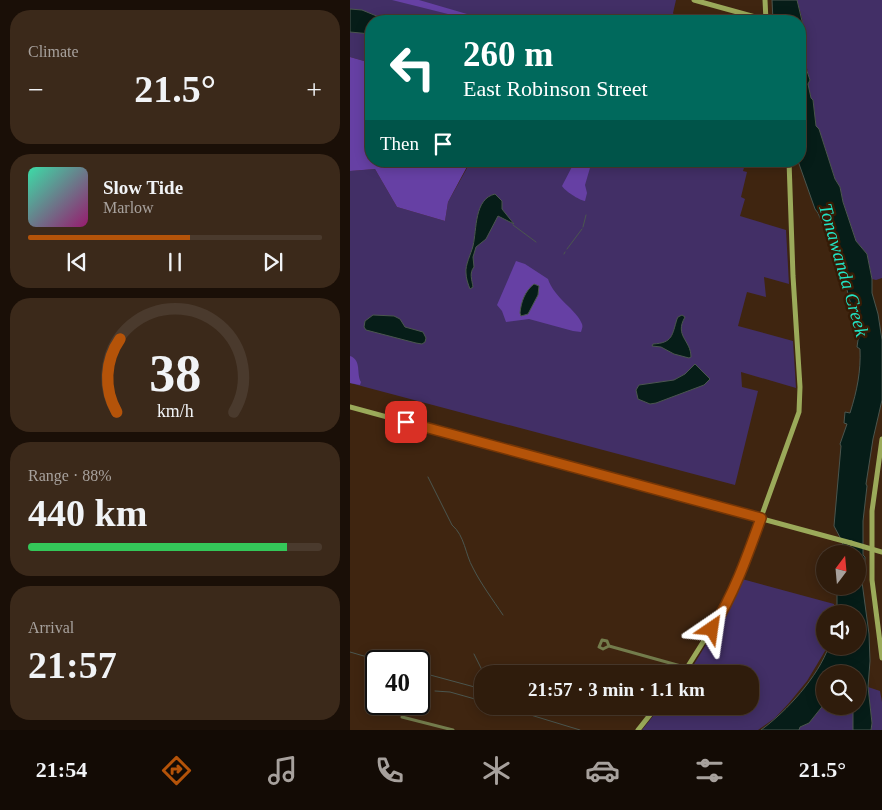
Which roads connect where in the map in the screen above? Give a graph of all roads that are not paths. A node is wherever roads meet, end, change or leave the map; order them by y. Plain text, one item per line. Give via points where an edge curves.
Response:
1 (694, 0) edge
2 (765, 0) edge
3 (745, 15) edge
4 (766, 15) edge
5 (789, 167) edge
6 (350, 407) edge
7 (882, 439) edge
8 (761, 518) junction
9 (882, 552) edge
10 (881, 645) edge
11 (610, 646) dead end
12 (882, 658) edge
13 (677, 665) edge
14 (690, 665) edge
15 (650, 715) edge
16 (402, 717) dead end
17 (453, 730) edge
18 (638, 730) edge

1 - 3 street
2 - 4 street
5 - 8 street via 799,412
6 - 8 street
7 - 10 street via 872,531 872,580
8 - 9 street, bridge
8 - 14 street via 727,604
10 - 12 street
11 - 13 street
15 - 18 street
16 - 17 street

